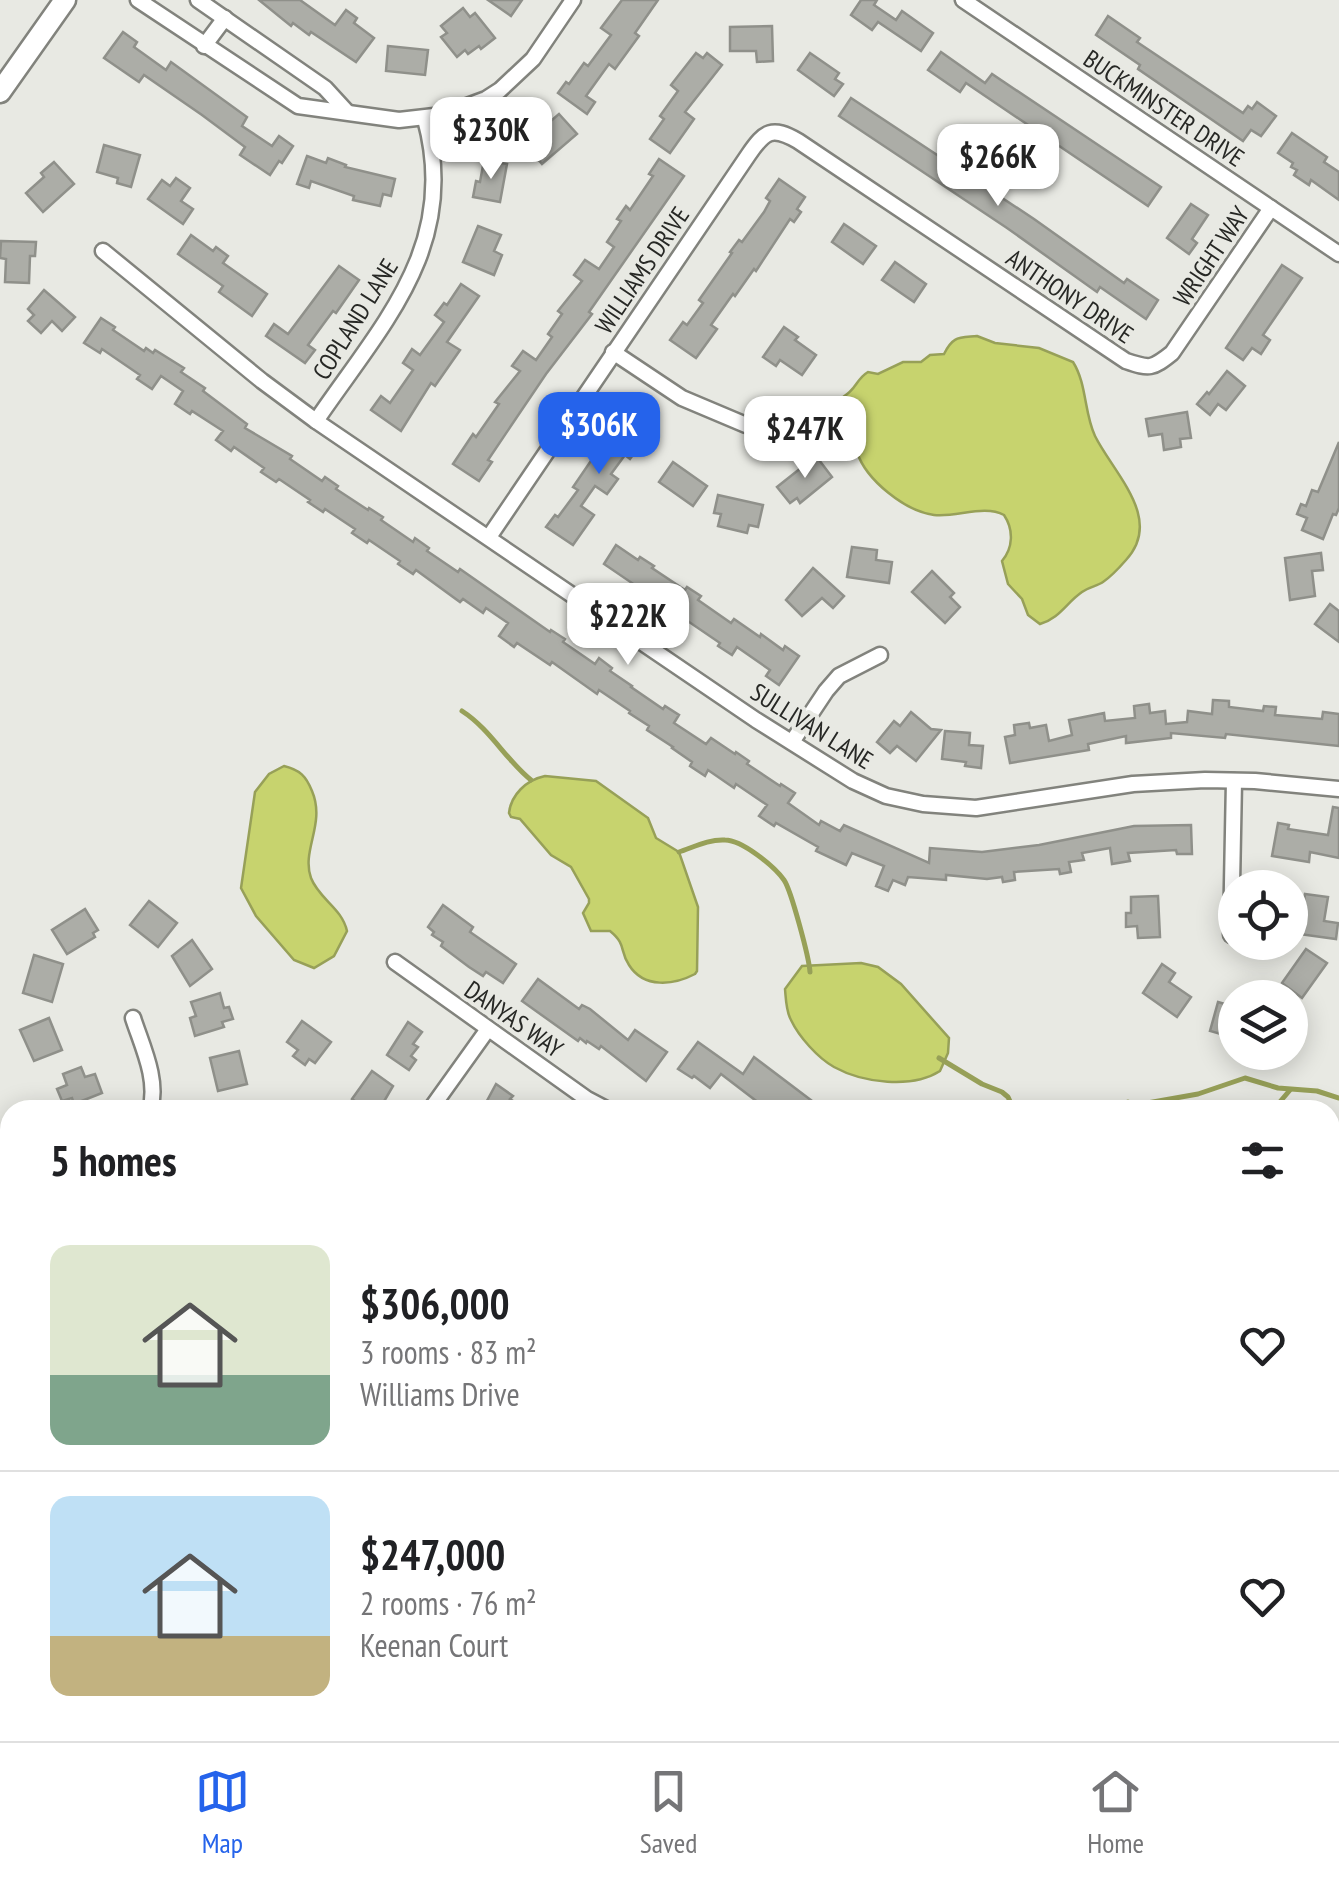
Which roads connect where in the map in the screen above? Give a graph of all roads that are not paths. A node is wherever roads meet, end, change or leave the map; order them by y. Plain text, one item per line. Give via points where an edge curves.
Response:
1 (65, 0) edge
2 (138, 0) edge
3 (198, 0) edge
4 (573, 0) edge
5 (963, 0) edge
6 (225, 18) junction
7 (204, 46) junction
8 (0, 92) edge
9 (348, 112) junction
10 (426, 118) junction
11 (770, 132) joint
12 (1271, 208) junction
13 (103, 250) dead end
14 (1339, 254) edge
15 (614, 352) junction
16 (1146, 368) joint
17 (316, 421) junction
18 (746, 425) dead end
19 (489, 537) junction
20 (880, 655) dead end
21 (792, 742) junction
22 (1234, 781) junction
23 (1339, 789) edge
24 (1232, 870) edge
25 (395, 962) dead end
26 (132, 1018) dead end
27 (488, 1028) junction
28 (153, 1100) edge
29 (437, 1100) edge
30 (589, 1100) edge

1 - 8 street
2 - 7 street
3 - 6 street
4 - 10 street via 533,59 500,90
5 - 12 street, BUCKMINSTER DRIVE
6 - 7 street
6 - 9 street via 325,88
7 - 9 street via 298,106
9 - 10 street
10 - 17 street, COPLAND LANE via 434,184 427,238 401,296
11 - 15 street, WILLIAMS DRIVE via 758,140
11 - 16 street, ANTHONY DRIVE via 798,141 1126,361
12 - 14 street, BUCKMINSTER DRIVE
12 - 16 street, WRIGHT WAY via 1172,353
13 - 17 street, SULLIVAN LANE
15 - 18 street via 682,398
15 - 19 street, WILLIAMS DRIVE
17 - 19 street, SULLIVAN LANE
19 - 21 street, SULLIVAN LANE
20 - 21 street via 839,676
21 - 22 street, SULLIVAN LANE via 886,796 954,808 1133,784
22 - 23 street, SULLIVAN LANE
22 - 24 street
25 - 27 street, DANYAS WAY
26 - 28 street
27 - 29 street
27 - 30 street, DANYAS WAY

